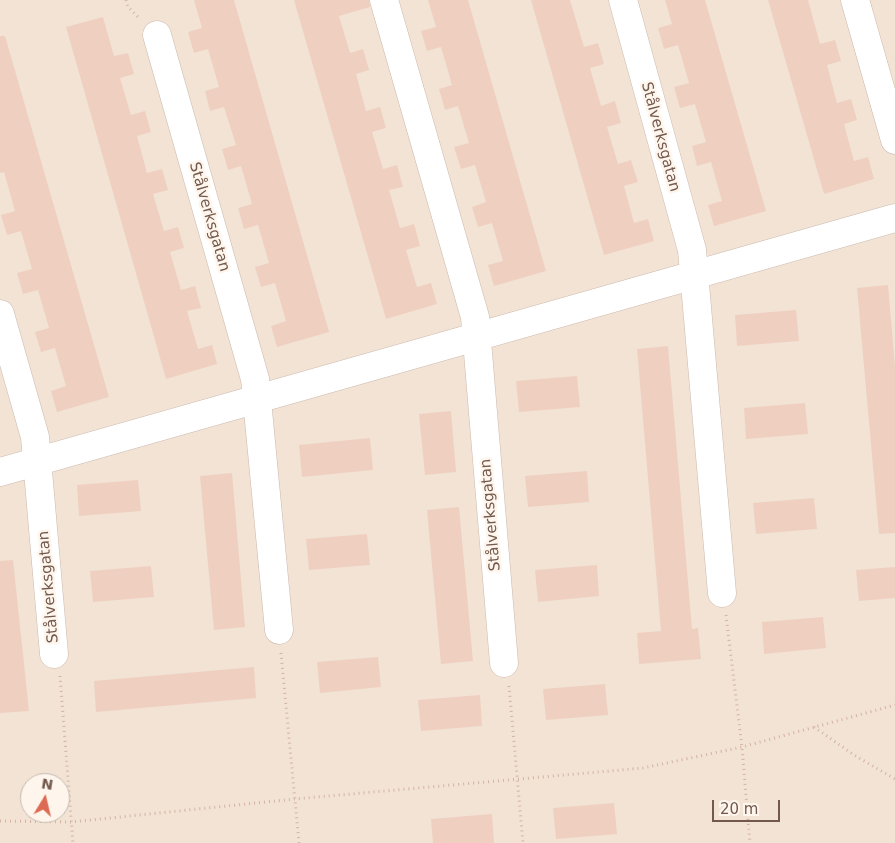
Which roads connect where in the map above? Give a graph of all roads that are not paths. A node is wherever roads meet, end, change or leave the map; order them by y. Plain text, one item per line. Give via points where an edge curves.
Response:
1 (384, 0) edge
2 (623, 0) edge
3 (855, 0) edge
4 (157, 35) dead end
5 (895, 140) edge
6 (895, 218) edge
7 (693, 274) junction
8 (0, 314) edge
9 (476, 337) junction
10 (257, 399) junction
11 (36, 461) junction
12 (0, 472) edge
13 (722, 593) road end
14 (278, 630) road end
15 (54, 654) road end
16 (504, 663) road end

1 - 9 street, Stålverksgatan via 475,317
2 - 7 street, Stålverksgatan via 692,250
3 - 5 street
4 - 10 street, Stålverksgatan via 255,380
6 - 7 street
7 - 9 street
7 - 13 street, Stålverksgatan
8 - 11 street, Stålverksgatan via 35,437
9 - 10 street
9 - 16 street, Stålverksgatan
10 - 11 street
10 - 14 street, Stålverksgatan
11 - 12 street
11 - 15 street, Stålverksgatan

